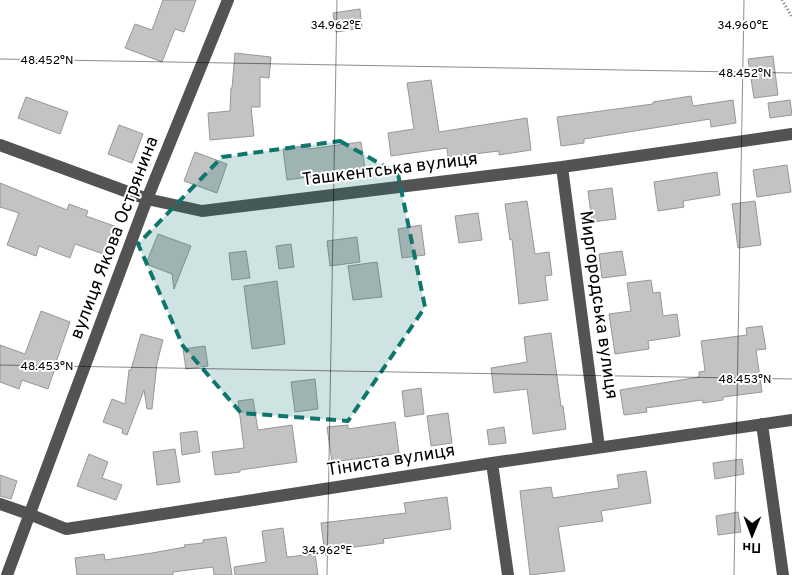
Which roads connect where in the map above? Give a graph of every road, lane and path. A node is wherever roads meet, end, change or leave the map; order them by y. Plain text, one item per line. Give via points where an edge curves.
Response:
1 (228, 0) edge
2 (782, 0) edge
3 (792, 17) edge
4 (792, 134) edge
5 (0, 145) edge
6 (562, 167) junction
7 (147, 200) junction
8 (792, 420) edge
9 (762, 424) junction
10 (599, 447) junction
11 (492, 464) junction
12 (0, 504) edge
13 (29, 514) junction
14 (7, 575) edge
15 (508, 575) edge
16 (783, 575) edge

1 - 7 street, вулиця Якова Острянина
2 - 3 path
4 - 6 street, Ташкентська вулиця
5 - 7 street, Ташкентська вулиця
6 - 7 street, Ташкентська вулиця via 202,210
6 - 10 street, Миргородська вулиця
7 - 13 street, вулиця Якова Острянина
8 - 9 street, Тіниста вулиця
9 - 10 street, Тіниста вулиця
9 - 16 street
10 - 11 street, Тіниста вулиця
11 - 13 street, Тіниста вулиця via 66,529
11 - 15 street
12 - 13 street, Тіниста вулиця
13 - 14 street, вулиця Якова Острянина

